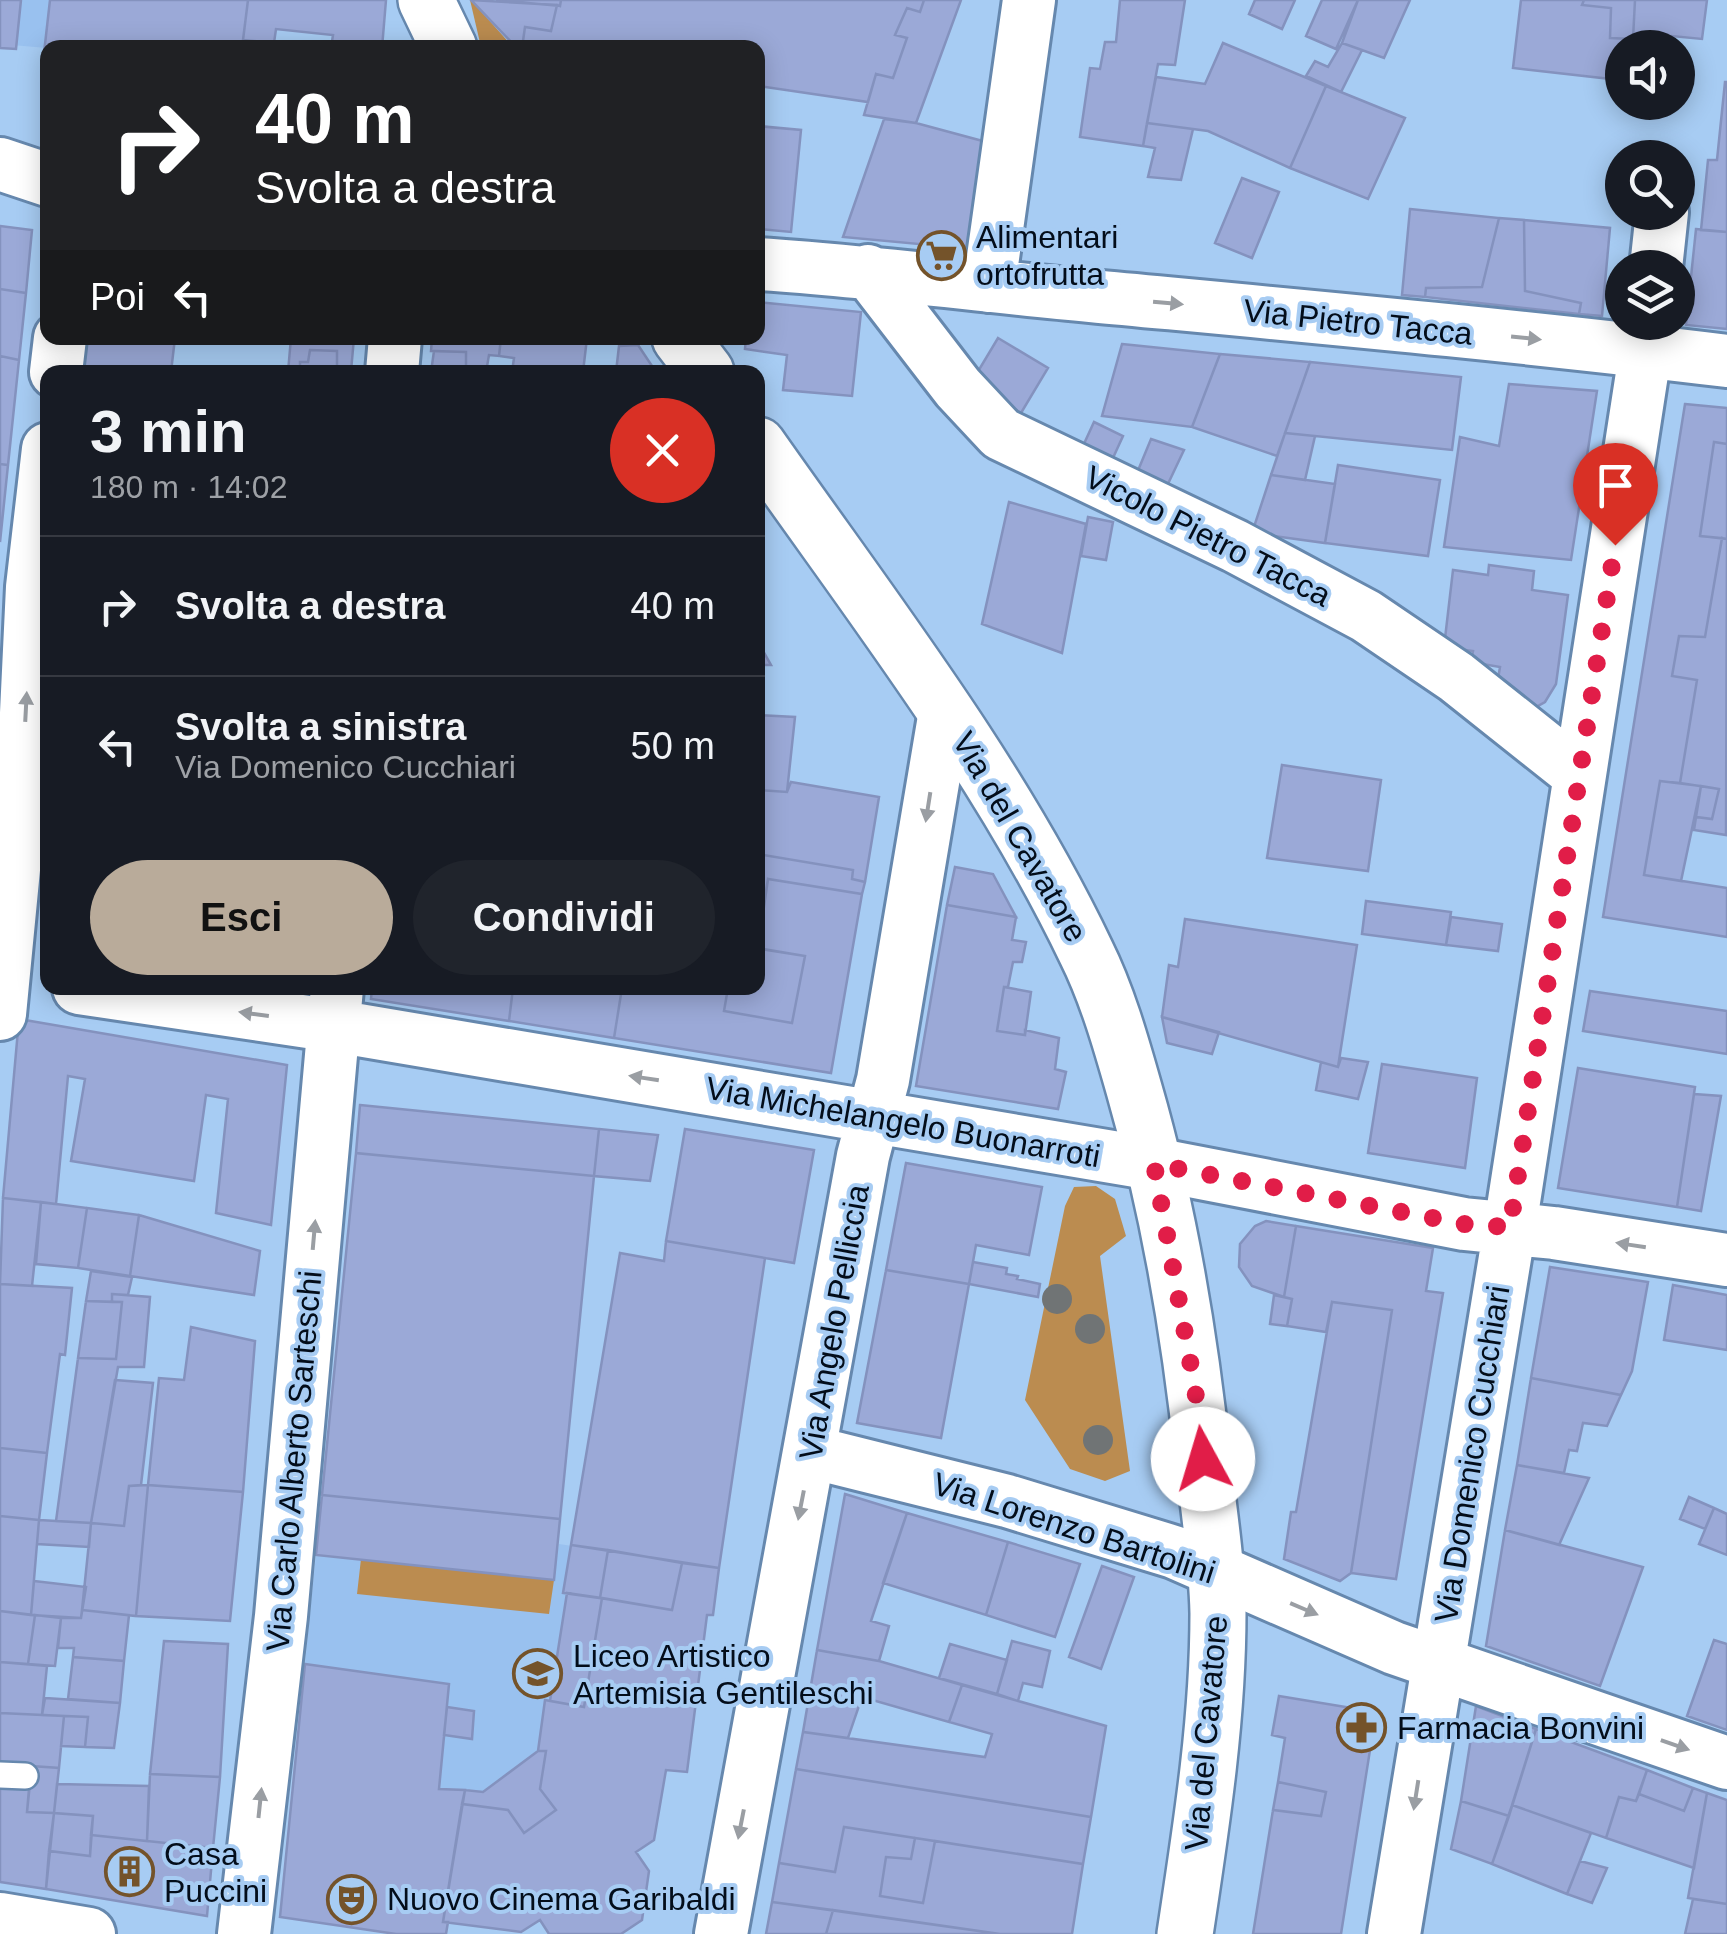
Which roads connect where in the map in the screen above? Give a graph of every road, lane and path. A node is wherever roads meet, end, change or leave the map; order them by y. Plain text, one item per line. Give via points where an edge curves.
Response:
1 (426, 0) edge
2 (1029, 0) edge
3 (424, 40) edge
4 (445, 40) edge
5 (0, 164) edge
6 (40, 177) edge
7 (765, 264) edge
8 (868, 271) junction
9 (988, 286) junction
10 (1605, 334) edge
11 (1649, 340) edge
12 (1659, 340) edge
13 (685, 345) edge
14 (1727, 361) edge
15 (701, 365) edge
16 (765, 455) edge
17 (40, 482) edge
18 (16, 584) edge
19 (945, 710) junction
20 (11, 774) edge
21 (1578, 774) junction
22 (17, 991) edge
23 (179, 995) edge
24 (336, 1006) edge
25 (872, 1116) junction
26 (1154, 1164) junction
27 (1510, 1227) junction
28 (1727, 1260) edge
29 (810, 1452) junction
30 (1214, 1571) junction
31 (1439, 1662) junction
32 (1727, 1763) edge
33 (0, 1919) edge
34 (88, 1934) edge
35 (244, 1934) edge
36 (721, 1934) edge
37 (1185, 1934) edge
38 (1394, 1934) edge

1 - 3 street
1 - 4 main road
2 - 9 street
5 - 6 street
7 - 8 street, Via Pietro Tacca
8 - 9 street, Via Pietro Tacca
8 - 21 street, Vicolo Pietro Tacca via 1001,434 1366,616
9 -> 10 street, Via Pietro Tacca
11 - 21 street, Via Domenico Cucchiari
12 - 14 street, Via Pietro Tacca
13 - 15 main road
16 - 19 main road, Via del Cavatore
17 - 18 street
20 -> 18 street
19 -> 25 street, Via Angelo Pelliccia via 884,1080
19 - 26 main road, Via del Cavatore via 1025,833 1088,956
20 - 22 street
21 - 27 street, Via Domenico Cucchiari
24 -> 23 street, Via Michelangelo Buonarroti
25 -> 24 street, Via Michelangelo Buonarroti
35 -> 24 street, Via Carlo Alberto Sarteschi via 281,1616
25 - 26 street, Via Michelangelo Buonarroti
25 - 29 street, Via Angelo Pelliccia
26 - 27 street, Via Michelangelo Buonarroti via 1464,1224
26 - 30 main road, Via del Cavatore via 1195,1388
28 -> 27 street, Via Michelangelo Buonarroti
27 - 31 street, Via Domenico Cucchiari
29 - 30 street, Via Lorenzo Bartolini via 1007,1501 1174,1552
29 -> 36 street, Via Angelo Pelliccia
30 -> 31 street, Via Lorenzo Bartolini
30 - 37 main road, Via del Cavatore via 1214,1721
31 -> 32 street, Via Lorenzo Bartolini
31 -> 38 street, Via Domenico Cucchiari
33 - 34 street

